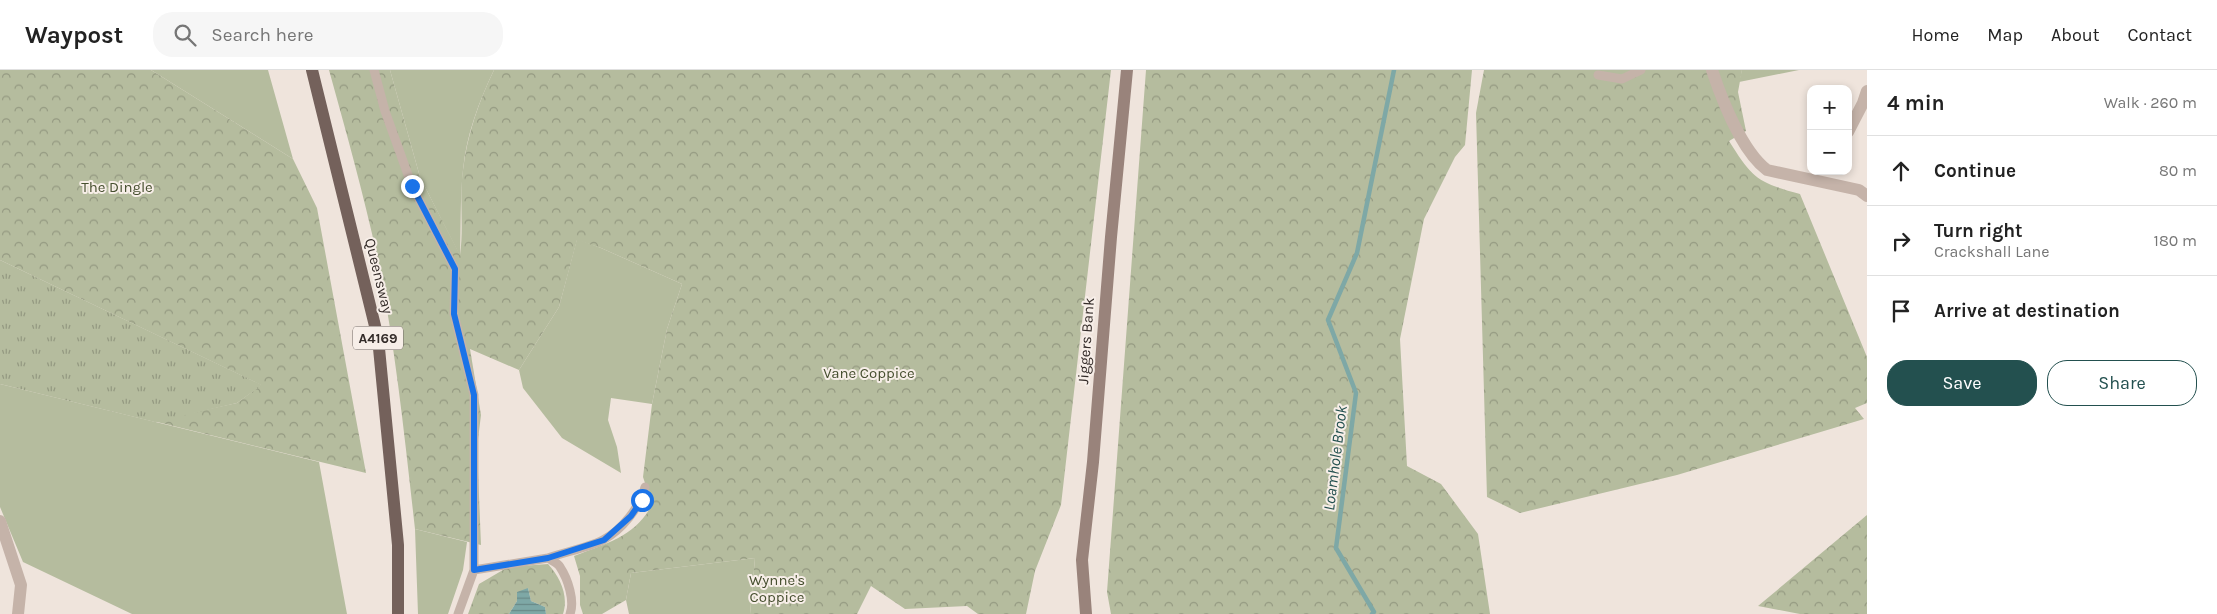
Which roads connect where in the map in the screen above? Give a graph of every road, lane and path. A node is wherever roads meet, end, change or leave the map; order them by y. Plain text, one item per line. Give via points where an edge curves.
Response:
1 (312, 70) edge
2 (374, 70) edge
3 (1127, 70) edge
4 (1641, 70) edge
5 (1712, 70) edge
6 (1598, 75) dead end
7 (1867, 91) edge
8 (1849, 130) edge
9 (1833, 177) edge
10 (1867, 196) edge
11 (645, 487) dead end
12 (0, 521) edge
13 (548, 558) junction
14 (474, 570) junction
15 (18, 614) edge
16 (398, 614) edge
17 (458, 614) edge
18 (570, 614) edge
19 (1086, 614) edge

1 - 16 main road, Queensway / A4169 via 378,338 398,545
2 - 14 lane via 412,186 455,269 454,314 474,395
3 - 19 street, Jiggers Bank via 1082,560
4 - 6 lane via 1622,79
5 - 9 street via 1750,153 1758,163 1781,174
7 - 8 street
9 - 10 street
11 - 13 lane via 642,500 631,516 604,540
12 - 15 street via 20,585
13 - 14 lane
13 - 18 lane via 560,566 569,588
14 - 17 lane

